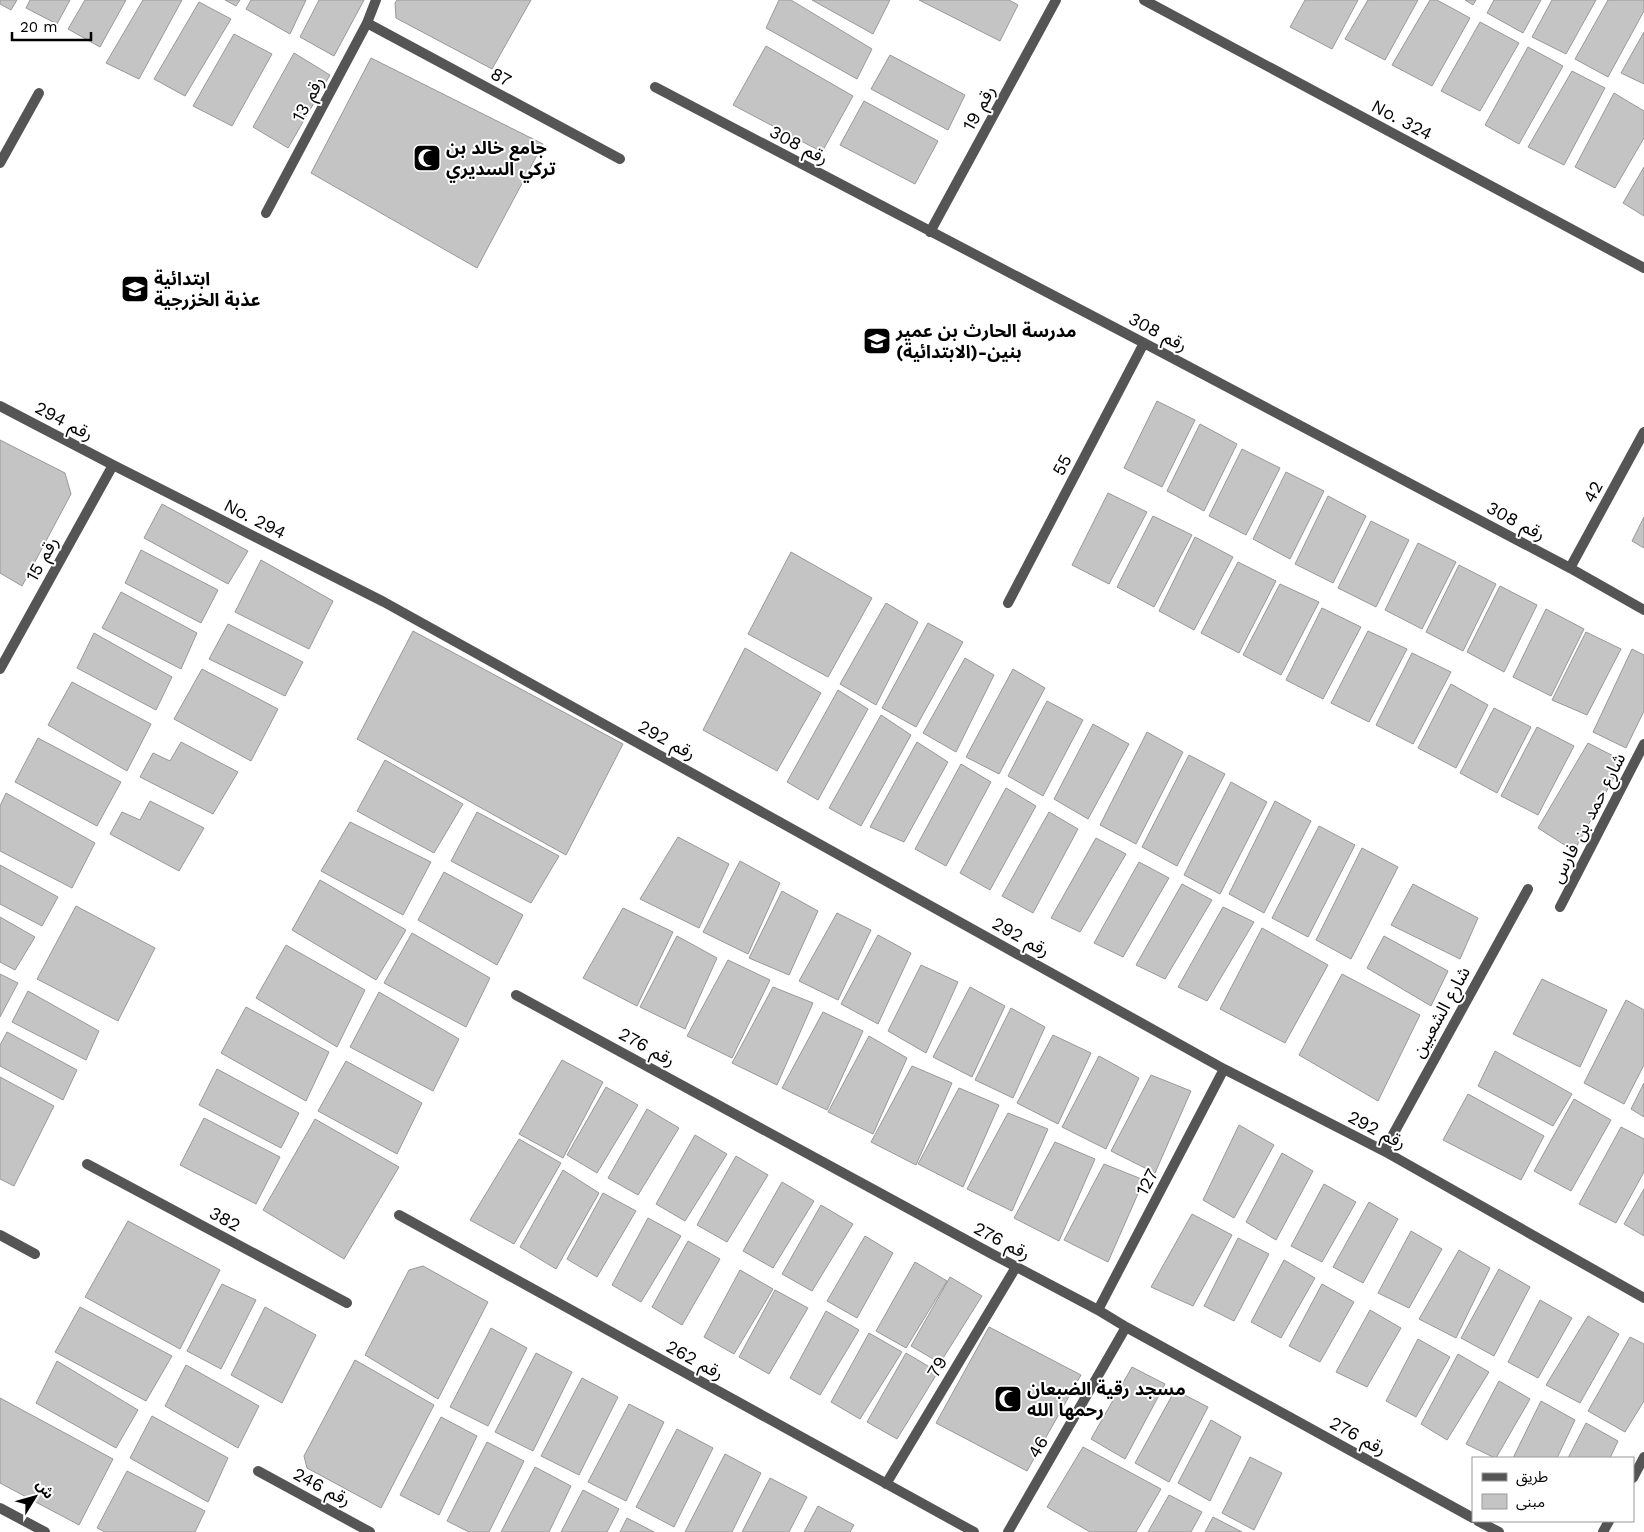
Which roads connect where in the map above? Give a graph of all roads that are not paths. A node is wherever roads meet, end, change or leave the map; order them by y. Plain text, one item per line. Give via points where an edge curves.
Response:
1 (376, 0) edge
2 (1056, 0) edge
3 (1144, 0) edge
4 (367, 23) junction
5 (655, 88) dead end
6 (39, 93) dead end
7 (620, 159) dead end
8 (0, 162) edge
9 (266, 213) dead end
10 (930, 232) junction
11 (1644, 268) edge
12 (1144, 343) junction
13 (0, 406) edge
14 (1644, 432) edge
15 (112, 465) junction
16 (1570, 568) junction
17 (384, 602) joint
18 (1008, 603) dead end
19 (1644, 610) edge
20 (0, 669) edge
21 (1644, 744) edge
22 (1528, 889) dead end
23 (1560, 907) dead end
24 (516, 994) dead end
25 (1224, 1069) junction
26 (1384, 1151) junction
27 (87, 1164) dead end
28 (400, 1215) dead end
29 (0, 1234) edge
30 (35, 1254) dead end
31 (1016, 1267) junction
32 (1644, 1298) edge
33 (347, 1303) dead end
34 (1098, 1310) junction
35 (1126, 1327) junction
36 (1644, 1457) edge
37 (258, 1471) dead end
38 (1634, 1476) edge
39 (886, 1484) junction
40 (0, 1508) edge
41 (1472, 1517) edge
42 (1480, 1522) edge
43 (45, 1532) edge
44 (370, 1532) edge
45 (974, 1532) edge
46 (1008, 1532) edge
47 (1498, 1532) edge

1 - 4 street, رقم 13
2 - 10 street, رقم 19
3 - 11 street, No. 324
4 - 7 street, 87
4 - 9 street, رقم 13
5 - 10 street, رقم 308
6 - 8 street
10 - 12 street, رقم 308
12 - 16 street, رقم 308
12 - 18 street, 55
13 - 15 street, رقم 294
14 - 16 street, 42
15 - 17 street, No. 294
15 - 20 street, رقم 15
16 - 19 street, رقم 308
17 - 25 street, رقم 292
21 - 23 street, شارع حمد بن فارس
22 - 26 street, شارع الشعبين
24 - 31 street, رقم 276
25 - 26 street, رقم 292
25 - 34 street, 127
26 - 32 street, رقم 292
27 - 33 street, 382
28 - 39 street, رقم 262
29 - 30 street
31 - 34 street, رقم 276
31 - 39 street, 79
34 - 35 street, رقم 276
35 - 41 street, رقم 276
35 - 46 street, 46
36 - 38 street
37 - 44 street, رقم 246
39 - 45 street, رقم 262
40 - 43 street
42 - 47 street

